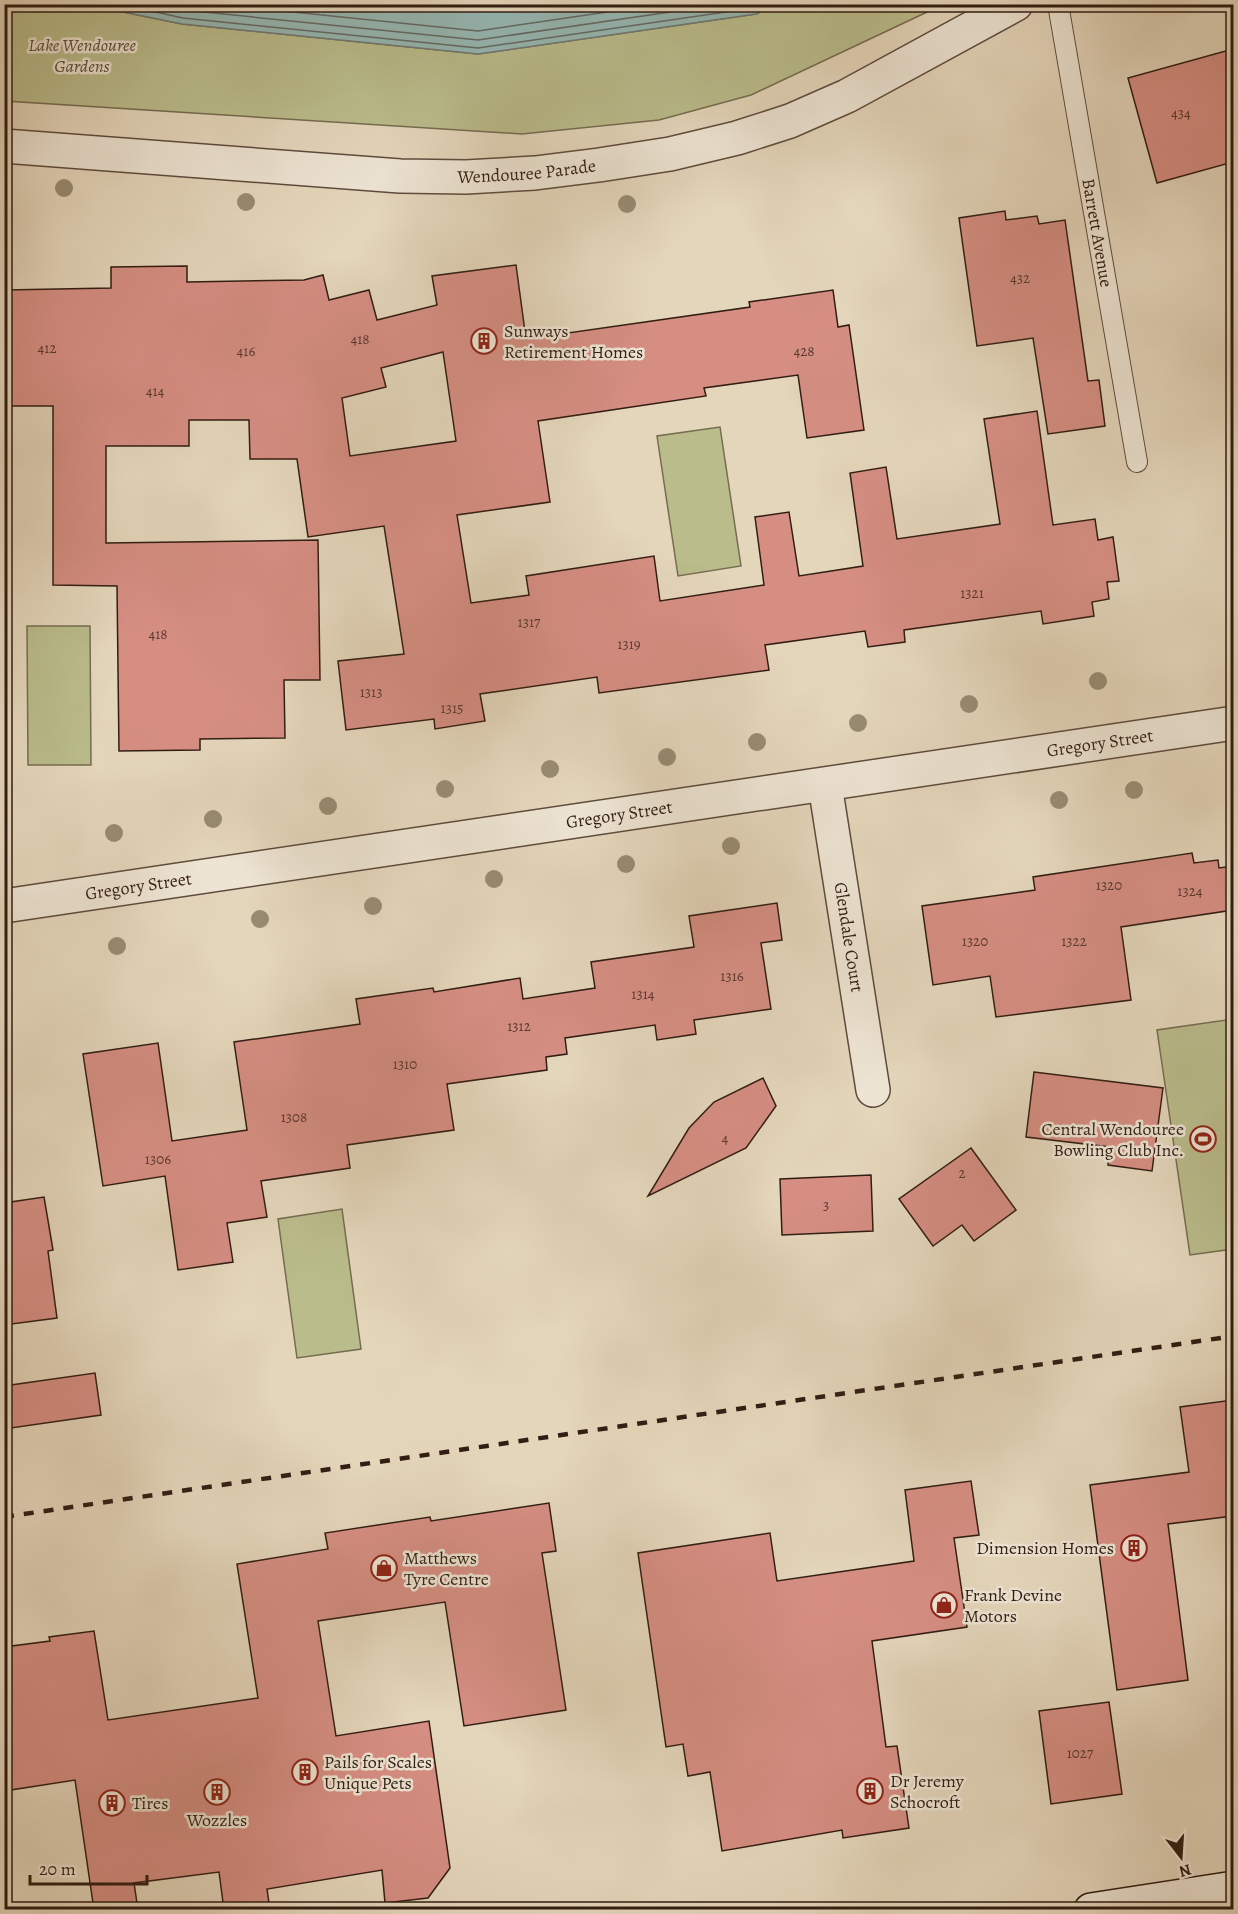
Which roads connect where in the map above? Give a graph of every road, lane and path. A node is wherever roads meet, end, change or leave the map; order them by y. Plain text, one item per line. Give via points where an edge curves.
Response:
1 (1016, 4) edge
2 (1058, 4) edge
3 (4, 146) edge
4 (1137, 462) dead end
5 (1233, 723) edge
6 (825, 785) junction
7 (4, 906) edge
8 (873, 1090) dead end
9 (1233, 1888) edge
10 (1091, 1910) edge

1 - 3 street, Wendouree Parade via 847,96 790,121 670,154 599,165 535,173 399,176
2 - 4 lane, Barrett Avenue
5 - 6 street, Gregory Street
6 - 7 street, Gregory Street
6 - 8 street, Glendale Court
9 - 10 street

